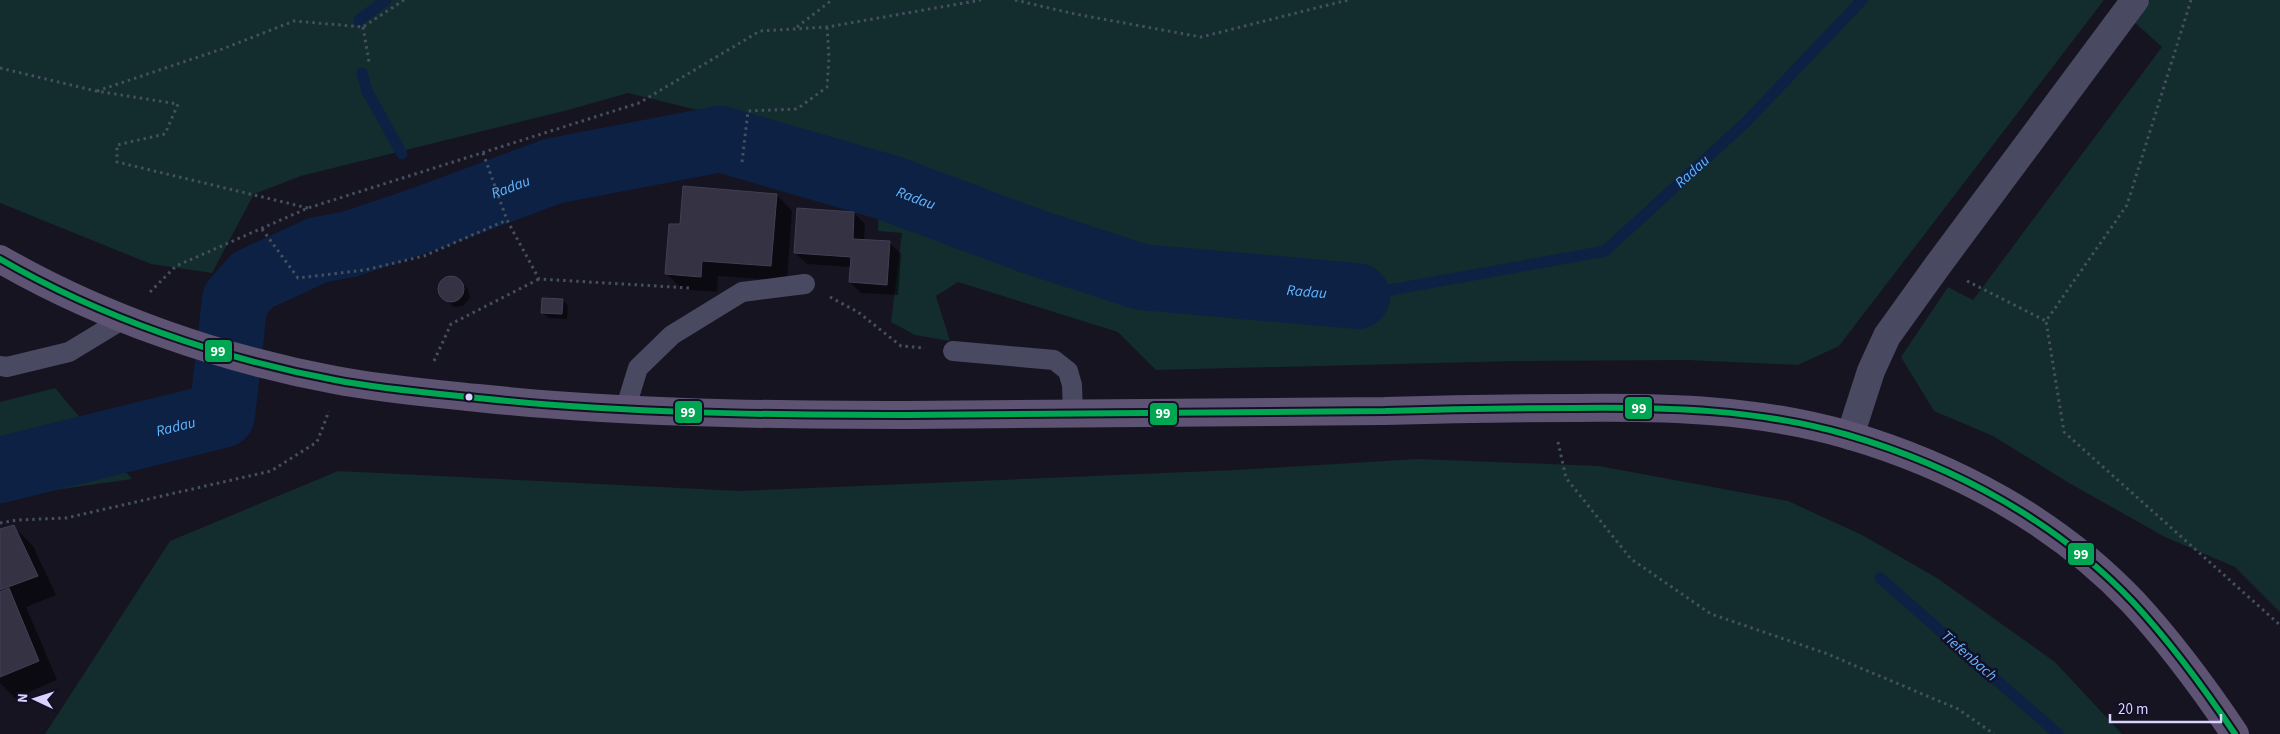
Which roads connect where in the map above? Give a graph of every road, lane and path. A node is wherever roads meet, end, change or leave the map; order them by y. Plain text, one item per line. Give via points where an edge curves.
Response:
1 (404, 0) edge
2 (832, 0) edge
3 (981, 0) edge
4 (1015, 0) edge
5 (1348, 0) edge
6 (2135, 0) edge
7 (2191, 0) edge
8 (363, 27) junction
9 (827, 27) junction
10 (795, 29) junction
11 (369, 62) dead end
12 (0, 68) edge
13 (96, 91) junction
14 (483, 153) junction
15 (742, 162) dead end
16 (308, 208) junction
17 (507, 220) junction
18 (262, 229) junction
19 (0, 259) edge
20 (1938, 265) junction
21 (538, 279) junction
22 (805, 284) joint
23 (742, 292) junction
24 (125, 318) junction
25 (2046, 321) junction
26 (954, 352) joint
27 (0, 366) edge
28 (341, 381) junction
29 (419, 392) junction
30 (1550, 408) junction
31 (625, 410) junction
32 (1073, 415) junction
33 (1850, 436) junction
34 (0, 523) edge
35 (2280, 625) edge
36 (1994, 734) edge
37 (2235, 734) edge

1 - 8 path
2 - 10 path
3 - 9 path
4 - 5 path via 1201,37
6 - 20 street
7 - 25 path via 2127,205
8 - 11 path
8 - 13 path via 294,21
9 - 10 path
9 - 15 path via 829,58 826,88 797,109 748,111
10 - 14 path via 760,31 639,104
12 - 13 path
13 - 16 path via 178,104 165,134 117,145 117,162
14 - 16 path
14 - 17 path
16 - 18 path
17 - 18 path via 424,256 365,270 298,278
17 - 21 path
18 - 24 path via 176,266
19 - 24 main road
20 - 25 path
20 - 33 street via 1888,336 1871,371
21 - 23 path
21 - 29 path via 451,324
22 - 23 lane
22 - 26 path via 858,312 901,346
23 - 31 lane via 672,335 638,368
24 - 27 lane via 69,352
24 - 28 main road via 185,341 279,368
25 - 35 path via 2064,432
26 - 32 lane via 1054,360 1068,371
28 - 29 main road
28 - 34 path via 317,442 271,471 66,518
29 - 31 main road
30 - 32 main road
30 - 33 main road via 1700,409 1794,421
30 - 36 path via 1566,478 1630,559 1711,614 1825,653 1958,709
31 - 32 main road via 813,415
33 - 37 main road via 1946,472 1997,497 2054,533 2132,601 2183,662

